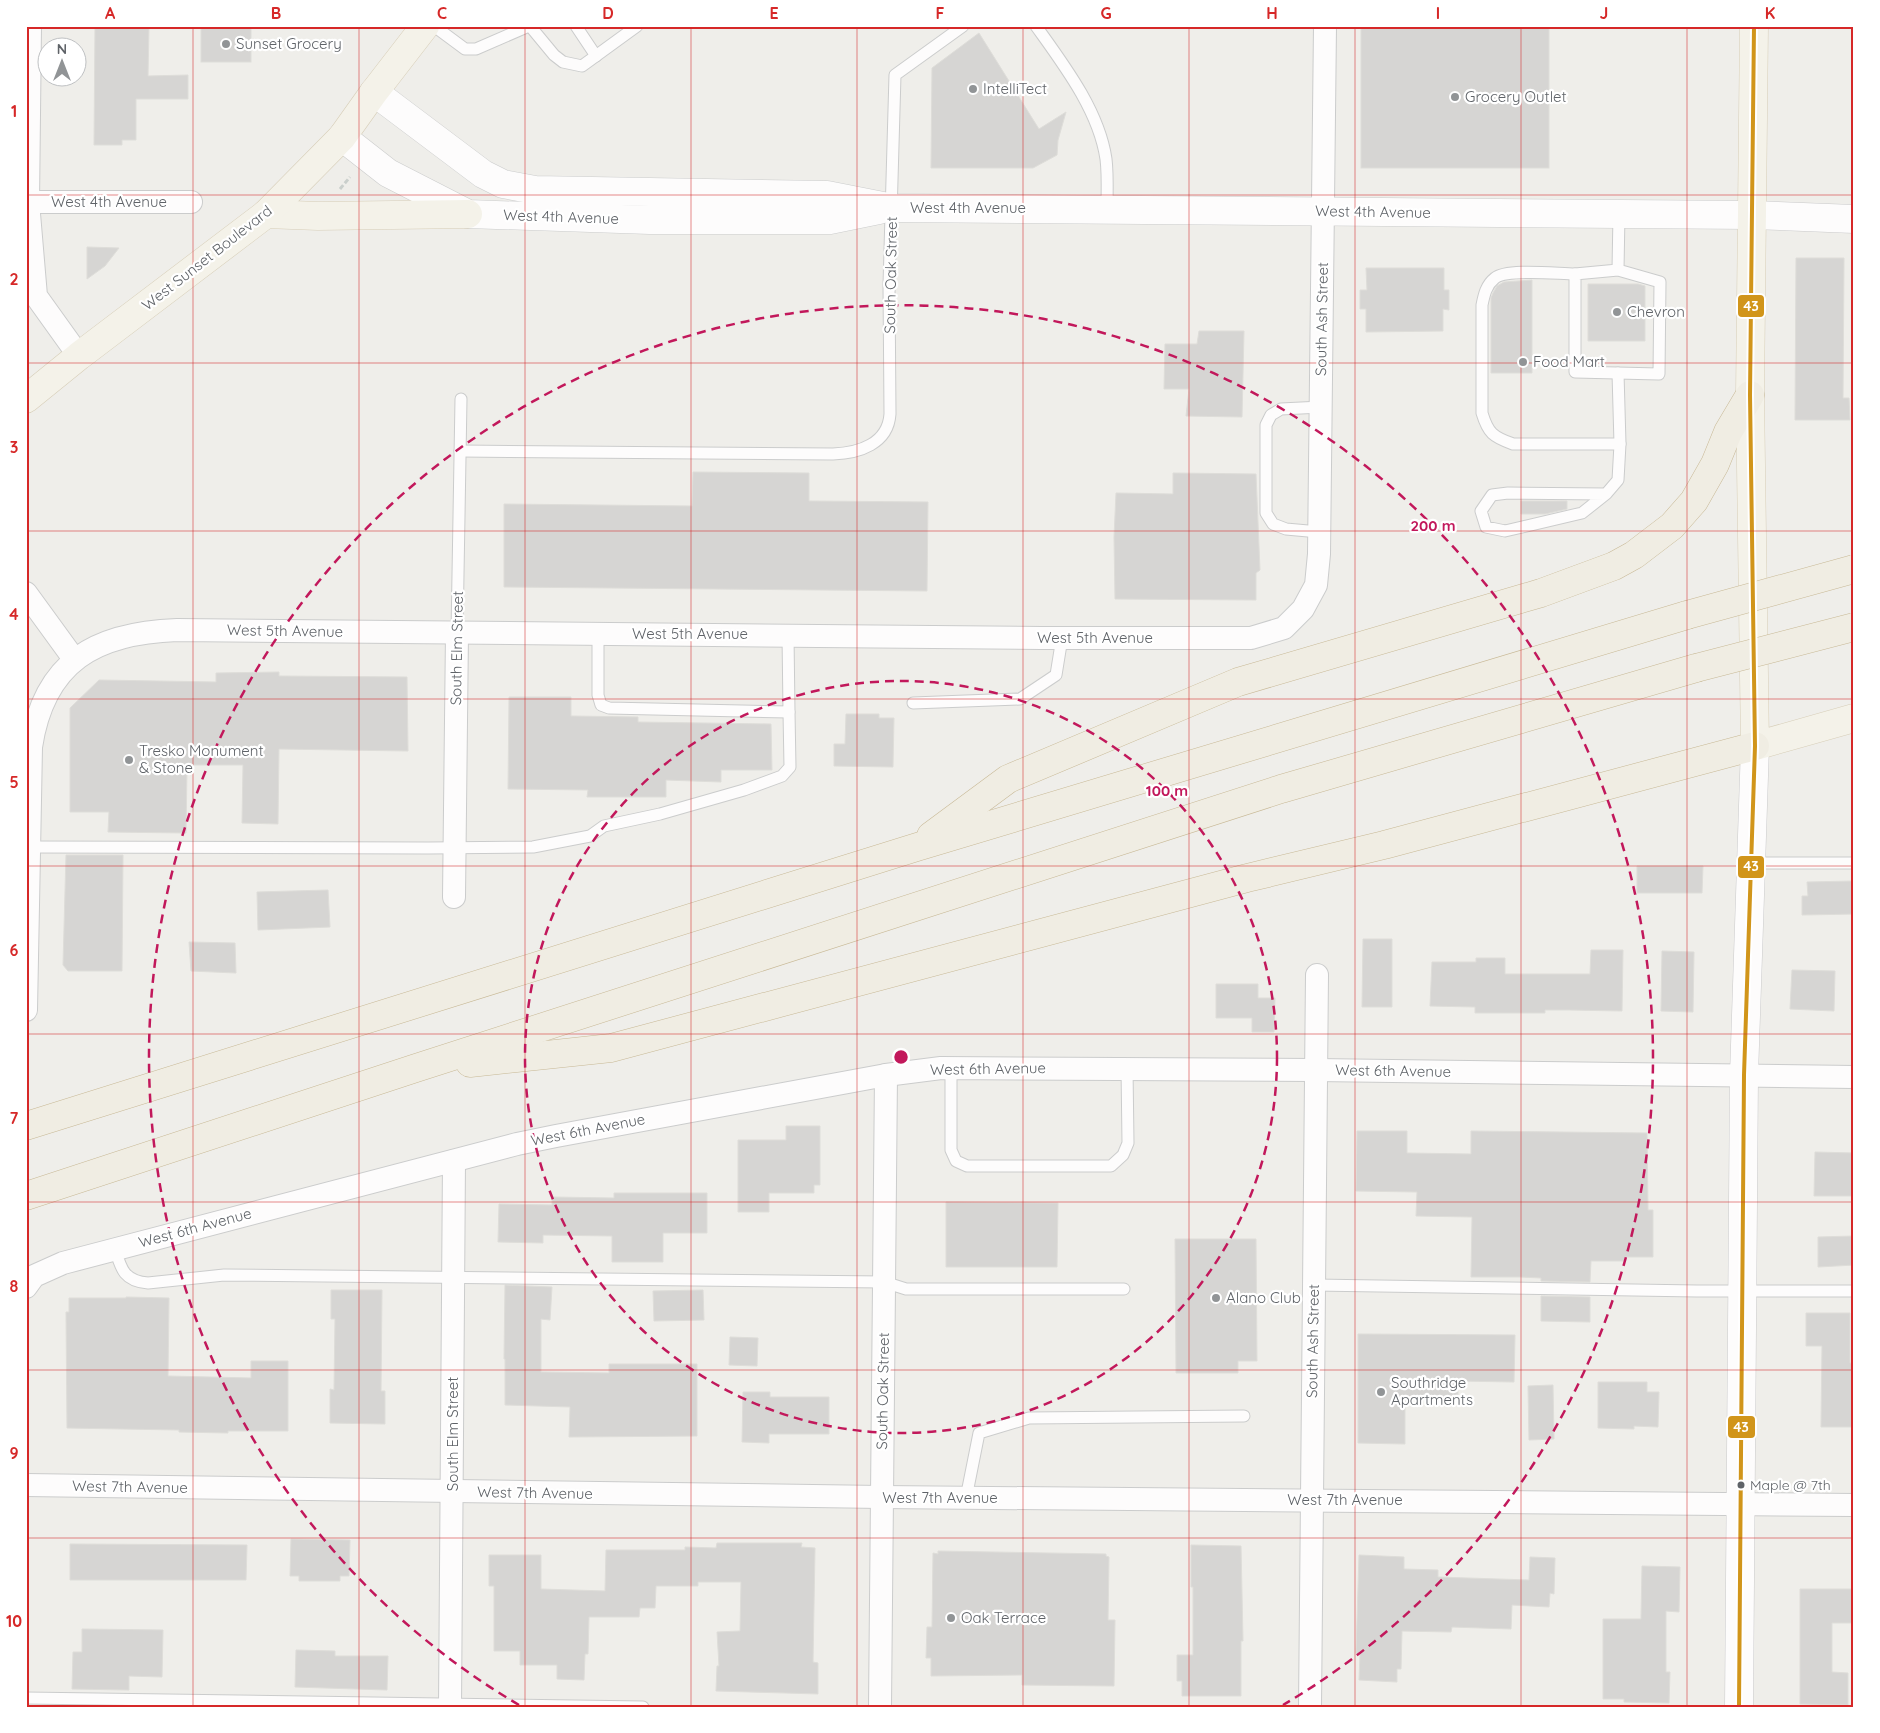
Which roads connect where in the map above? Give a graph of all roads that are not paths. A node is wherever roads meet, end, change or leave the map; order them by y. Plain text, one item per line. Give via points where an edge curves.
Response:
1 (30, 26) edge
2 (425, 26) edge
3 (434, 26) edge
4 (530, 26) edge
5 (576, 26) edge
6 (637, 26) edge
7 (963, 26) edge
8 (1036, 26) edge
9 (1325, 26) edge
10 (1754, 26) edge
11 (596, 56) junction
12 (374, 92) junction
13 (342, 137) junction
14 (27, 202) edge
15 (191, 202) dead end
16 (892, 208) junction
17 (1107, 210) junction
18 (1323, 211) junction
19 (266, 214) junction
20 (468, 214) junction
21 (1619, 214) junction
22 (1752, 215) junction
23 (1854, 219) edge
24 (1618, 270) junction
25 (1575, 274) junction
26 (79, 356) junction
27 (1618, 373) junction
28 (1750, 395) junction
29 (461, 398) dead end
30 (26, 399) edge
31 (1321, 407) junction
32 (1620, 444) junction
33 (460, 451) junction
34 (1606, 494) junction
35 (1319, 532) junction
36 (1854, 569) edge
37 (26, 593) edge
38 (1303, 609) joint
39 (1854, 627) edge
40 (457, 633) junction
41 (598, 634) junction
42 (788, 635) junction
43 (1062, 638) junction
44 (74, 659) junction
45 (913, 703) dead end
46 (789, 712) junction
47 (1854, 718) edge
48 (1755, 746) junction
49 (29, 847) junction
50 (917, 847) junction
51 (455, 848) junction
52 (1752, 863) junction
53 (1854, 863) edge
54 (454, 897) dead end
55 (1317, 975) dead end
56 (26, 1010) edge
57 (951, 1067) junction
58 (416, 1068) junction
59 (1127, 1068) junction
60 (1316, 1070) junction
61 (886, 1076) junction
62 (1744, 1076) junction
63 (1854, 1077) edge
64 (26, 1126) edge
65 (454, 1161) junction
66 (26, 1196) edge
67 (115, 1249) junction
68 (454, 1277) junction
69 (884, 1282) junction
70 (28, 1284) edge
71 (1314, 1285) junction
72 (1124, 1289) dead end
73 (1743, 1291) junction
74 (1854, 1291) edge
75 (1244, 1416) dead end
76 (26, 1485) edge
77 (453, 1492) junction
78 (881, 1497) junction
79 (966, 1498) junction
80 (1311, 1500) junction
81 (1742, 1503) junction
82 (1854, 1505) edge
83 (26, 1698) edge
84 (450, 1705) edge
85 (643, 1707) edge
86 (880, 1707) edge
87 (1310, 1707) edge
88 (1740, 1707) edge

1 - 14 street
2 - 12 main road, West Sunset Boulevard
3 - 4 lane via 465,49 476,49
4 - 11 lane via 563,62 582,66
5 - 11 lane
6 - 11 lane
7 - 16 lane, South Oak Street via 895,75
8 - 17 lane via 1066,67 1096,123 1106,159
9 - 18 street, South Ash Street
10 - 22 main road
12 - 13 main road, West Sunset Boulevard
12 - 16 street, West 4th Avenue via 484,174 516,188 566,192 827,195
13 - 19 main road, West Sunset Boulevard
13 - 20 street, West 4th Avenue via 388,173
14 - 15 street, West 4th Avenue
14 - 26 street via 36,296
16 - 17 street, West 4th Avenue
16 - 20 street, West 4th Avenue via 830,220 650,220
16 - 33 lane, South Oak Street via 889,422 878,439 868,447 833,454
17 - 18 street, West 4th Avenue
18 - 21 street, West 4th Avenue
18 - 31 street, South Ash Street
19 - 20 main road
19 - 26 main road, West Sunset Boulevard
21 - 22 street, West 4th Avenue
21 - 24 lane
22 - 23 street, West 4th Avenue
22 - 28 main road
24 - 25 lane
24 - 27 lane via 1660,282 1659,374
25 - 27 lane via 1576,372
25 - 32 lane via 1507,273 1495,278 1485,289 1482,305 1482,413 1486,428 1497,439 1513,444
26 - 30 main road, West Sunset Boulevard
27 - 32 lane
28 - 48 main road
28 - 50 highway via 1694,501 1672,526 1614,566 1541,592 1238,682 1008,779
29 - 33 lane, South Elm Street
31 - 35 street, South Ash Street
31 - 35 lane via 1281,409 1271,415 1266,425 1266,513 1273,524 1286,529
32 - 34 lane via 1618,480
33 - 40 lane, South Elm Street
34 - 34 lane via 1492,495 1481,511 1486,527 1504,532 1582,514
35 - 38 street, South Ash Street via 1316,585
36 - 50 highway, bridge via 1687,615
37 - 44 street
38 - 43 street, West 5th Avenue via 1284,628 1251,638
39 - 58 highway, bridge via 1696,668 1281,789
40 - 41 street, West 5th Avenue
40 - 44 street, West 5th Avenue via 158,631 122,637
40 - 51 street, South Elm Street
41 - 42 street, West 5th Avenue
41 - 46 lane via 598,695 601,705 609,708
42 - 43 street, West 5th Avenue
42 - 46 lane
43 - 45 lane via 1056,675 1020,699
44 - 49 street, West 5th Avenue via 45,697 34,726
46 - 51 lane via 790,767 782,776 660,814 604,826 590,836 533,847
47 - 48 main road
48 - 52 street
48 - 58 highway via 611,1048
49 - 51 lane
49 - 56 street, West 5th Avenue
50 - 64 highway
51 - 54 street, South Elm Street
52 - 53 lane
52 - 62 street
55 - 60 street, South Ash Street
57 - 59 street, West 6th Avenue
57 - 59 lane via 951,1150 956,1161 967,1166 1111,1166 1128,1143
57 - 61 street, West 6th Avenue
58 - 66 highway
59 - 60 street, West 6th Avenue
60 - 62 street, West 6th Avenue
60 - 71 street, South Ash Street
61 - 65 street, West 6th Avenue via 556,1136
61 - 69 street, South Oak Street
62 - 63 street, West 6th Avenue
62 - 73 street
65 - 67 street, West 6th Avenue
65 - 68 street, South Elm Street
67 - 68 lane via 123,1272 141,1282 217,1276
67 - 70 street, West 6th Avenue via 54,1266 34,1276
68 - 69 lane
68 - 77 street, South Elm Street
69 - 72 lane via 906,1289
69 - 78 street, South Oak Street
71 - 73 lane
71 - 80 street, South Ash Street
73 - 74 lane
73 - 81 street
75 - 79 lane via 1029,1418 979,1433
76 - 77 street, West 7th Avenue
77 - 78 street, West 7th Avenue
77 - 84 street, South Elm Street
78 - 79 street, West 7th Avenue
78 - 86 street, South Oak Street
79 - 80 street, West 7th Avenue
80 - 81 street, West 7th Avenue
80 - 87 street, South Ash Street
81 - 82 street, West 7th Avenue
81 - 88 street
83 - 84 lane
84 - 85 lane

